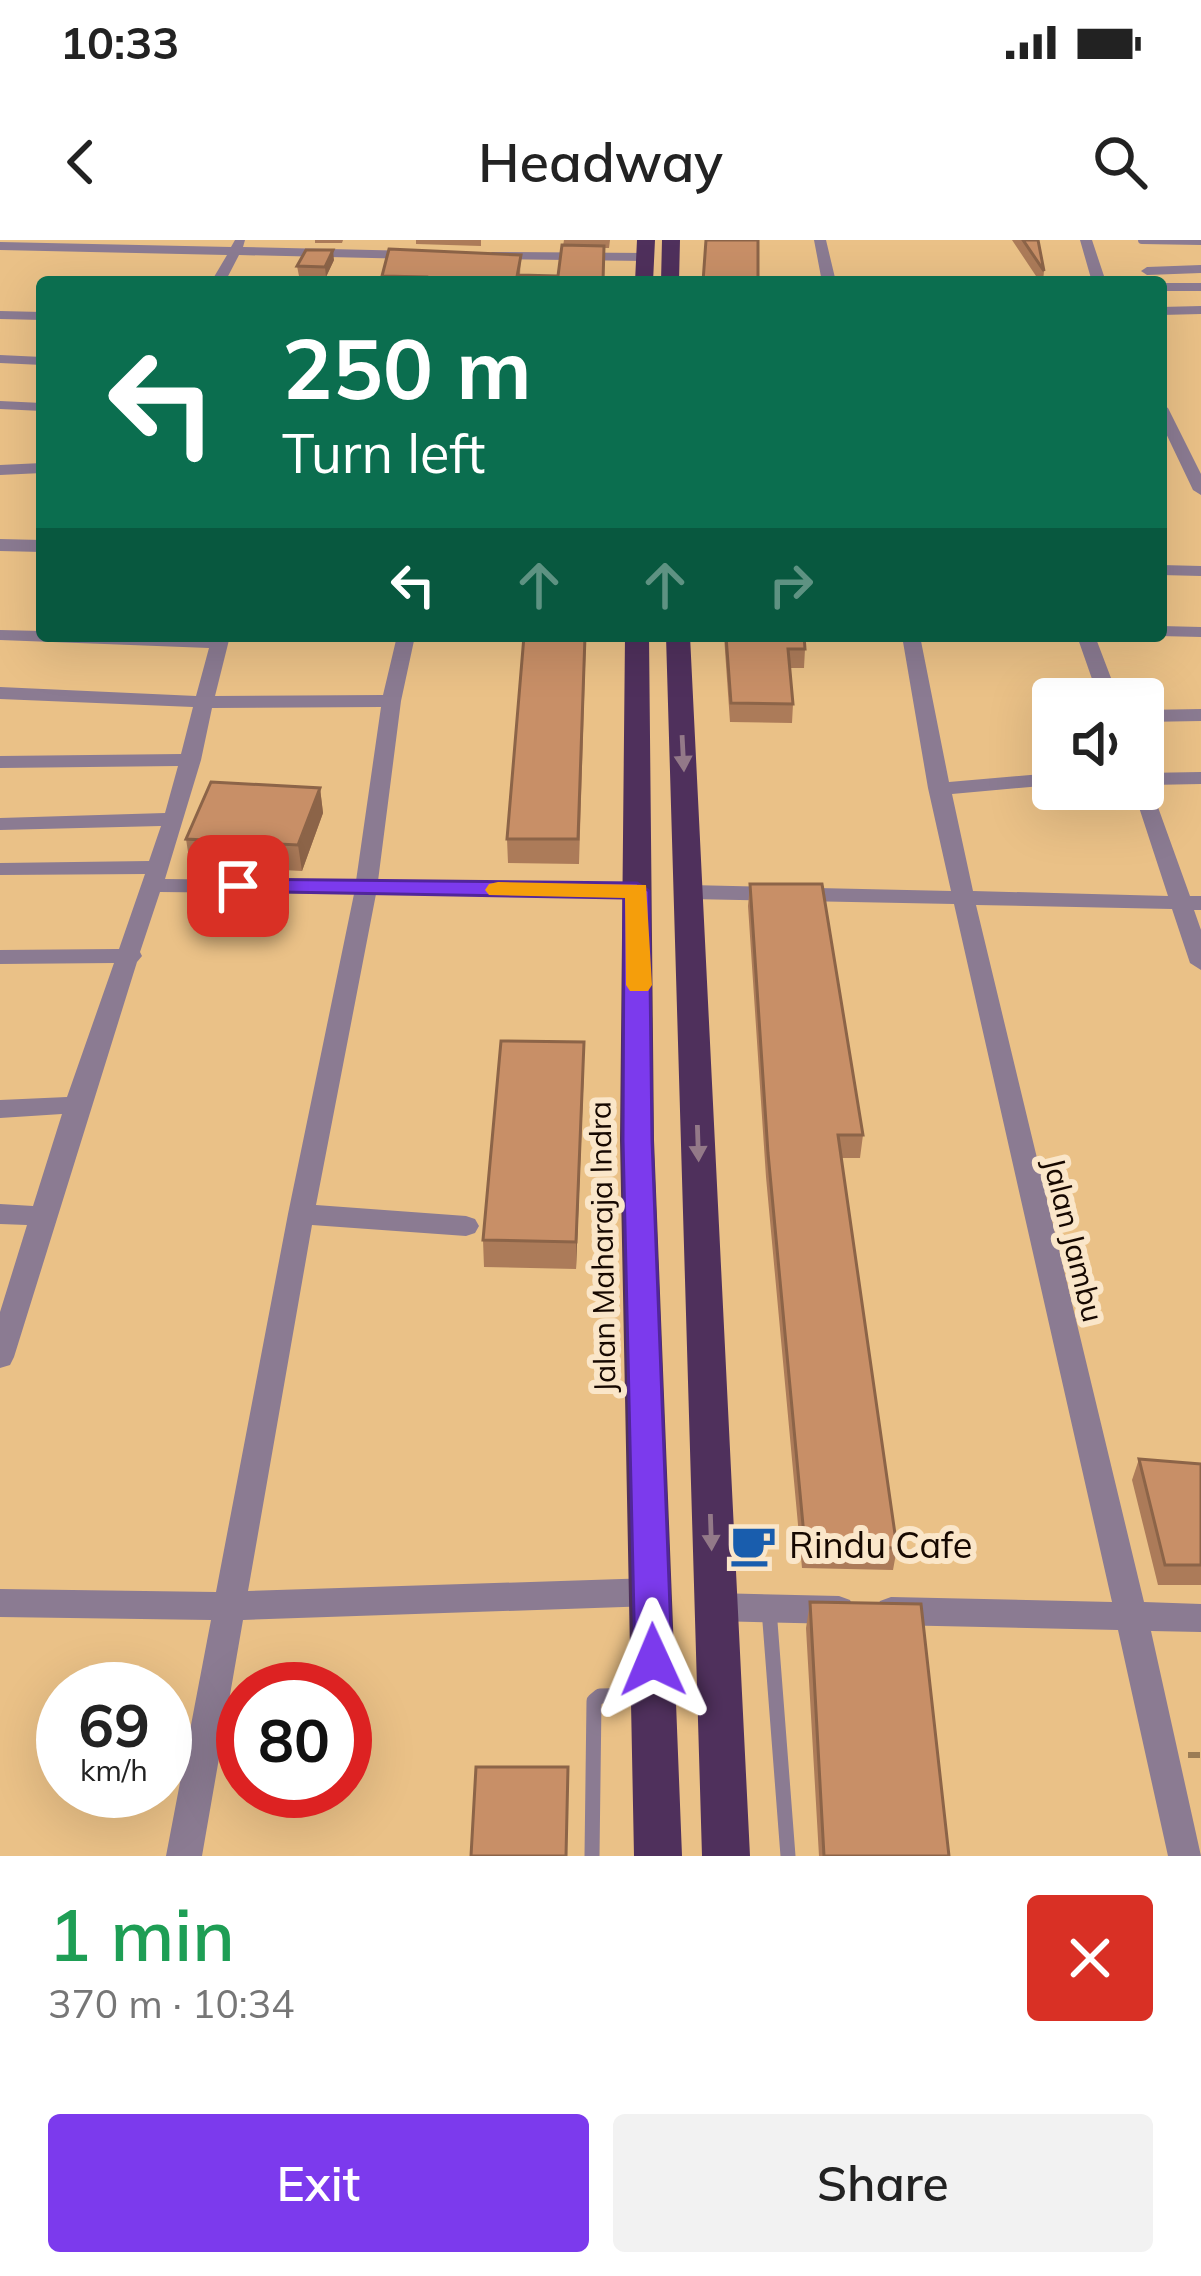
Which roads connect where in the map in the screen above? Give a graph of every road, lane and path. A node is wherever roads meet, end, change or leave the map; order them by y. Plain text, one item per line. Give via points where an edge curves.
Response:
1 (671, 240) edge
2 (820, 240) edge
3 (1086, 240) edge
4 (1142, 240) edge
5 (1201, 241) edge
6 (0, 246) edge
7 (238, 246) edge
8 (646, 249) edge
9 (435, 256) edge
10 (482, 256) edge
11 (1201, 269) edge
12 (1173, 270) junction
13 (1147, 271) dead end
14 (221, 276) edge
15 (670, 276) edge
16 (828, 276) edge
17 (1097, 276) edge
18 (1201, 286) edge
19 (1167, 287) edge
20 (1184, 287) junction
21 (1201, 310) edge
22 (1167, 311) edge
23 (0, 315) edge
24 (36, 316) edge
25 (0, 359) edge
26 (36, 361) edge
27 (0, 405) edge
28 (36, 407) edge
29 (1167, 422) edge
30 (1177, 436) junction
31 (1201, 436) edge
32 (36, 468) edge
33 (0, 470) edge
34 (1201, 490) edge
35 (0, 544) edge
36 (36, 546) edge
37 (1167, 569) edge
38 (1201, 571) edge
39 (1167, 631) edge
40 (1201, 632) edge
41 (0, 635) edge
42 (36, 636) edge
43 (219, 642) edge
44 (405, 642) edge
45 (637, 642) edge
46 (678, 642) edge
47 (912, 642) edge
48 (1088, 642) edge
49 (1101, 678) edge
50 (0, 693) edge
51 (391, 701) junction
52 (202, 702) junction
53 (1201, 715) edge
54 (1164, 716) edge
55 (191, 760) junction
56 (0, 762) edge
57 (1164, 778) edge
58 (1201, 778) edge
59 (1032, 779) edge
60 (938, 788) junction
61 (1152, 810) edge
62 (174, 819) junction
63 (0, 824) edge
64 (0, 869) edge
65 (155, 876) junction
66 (366, 889) junction
67 (637, 891) junction
68 (689, 892) junction
69 (962, 897) junction
70 (1191, 903) edge
71 (131, 956) junction
72 (0, 957) edge
73 (1201, 963) edge
74 (640, 1013) junction
75 (694, 1014) junction
76 (77, 1105) junction
77 (0, 1109) edge
78 (0, 1214) edge
79 (301, 1214) junction
80 (46, 1216) junction
81 (466, 1226) dead end
82 (0, 1357) edge
83 (652, 1592) junction
84 (0, 1603) edge
85 (228, 1606) junction
86 (714, 1607) junction
87 (769, 1608) junction
88 (1132, 1617) junction
89 (1201, 1618) edge
90 (654, 1694) junction
91 (184, 1856) edge
92 (592, 1856) edge
93 (658, 1856) edge
94 (726, 1856) edge
95 (788, 1856) edge
96 (1186, 1856) edge

1 - 15 highway
2 - 16 street
3 - 17 street
4 - 5 lane
6 - 7 street
7 - 9 street
7 - 14 street
8 - 10 street
11 - 12 street
12 - 13 street
12 - 20 street
18 - 20 street
19 - 20 street
21 - 22 street
23 - 24 street
25 - 26 street
27 - 28 street
29 - 30 street
30 - 31 street
30 - 34 street
32 - 33 street
35 - 36 street
37 - 38 street
39 - 40 street
41 - 42 street
43 - 52 street
44 - 51 street
45 - 67 highway, Jalan Maharaja Indra
46 -> 68 highway
47 - 60 street, Jalan Jambu
48 - 49 street
50 - 52 street
51 - 52 street
51 - 66 street
52 - 55 street
53 - 54 street
55 - 56 street
55 - 62 street
57 - 58 street
59 - 60 street
60 - 69 street, Jalan Jambu
61 - 70 street
62 - 63 street
62 - 65 street
64 - 65 street
65 - 66 street
65 - 71 street
66 - 67 street
66 - 79 street
67 - 74 highway, Jalan Maharaja Indra
68 - 69 street
68 - 75 highway
69 - 70 street
69 - 88 street, Jalan Jambu
70 - 73 street
71 - 72 street
71 - 76 street
74 - 75 highway
74 - 83 highway, Jalan Maharaja Indra
75 -> 86 highway
76 - 77 street
76 - 80 street
78 - 80 street
79 - 81 street
79 - 85 street
80 - 82 street
83 - 85 street
83 - 90 highway, Jalan Maharaja Indra
84 - 85 street
85 - 91 street
86 - 87 street
86 - 94 highway
87 - 88 street
87 - 95 lane
88 - 89 street
88 - 96 street, Jalan Jambu
90 - 92 lane via 593,1701
90 - 93 highway, Jalan Maharaja Indra

